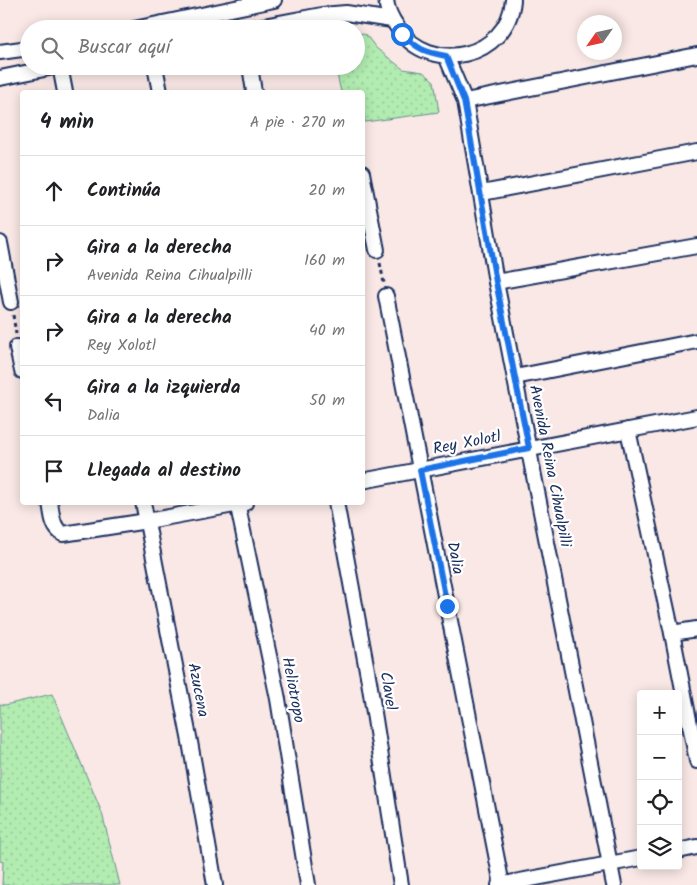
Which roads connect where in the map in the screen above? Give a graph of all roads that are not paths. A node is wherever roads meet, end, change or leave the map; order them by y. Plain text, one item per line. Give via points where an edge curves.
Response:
1 (274, 0) edge
2 (386, 0) edge
3 (513, 0) edge
4 (177, 20) edge
5 (296, 20) edge
6 (392, 20) junction
7 (20, 49) edge
8 (0, 52) edge
9 (697, 55) edge
10 (446, 56) junction
11 (20, 74) edge
12 (62, 75) edge
13 (157, 75) edge
14 (251, 75) edge
15 (0, 78) edge
16 (65, 90) edge
17 (160, 90) edge
18 (254, 90) edge
19 (464, 101) junction
20 (697, 152) edge
21 (365, 188) edge
22 (482, 193) junction
23 (0, 244) edge
24 (697, 246) edge
25 (377, 250) road end
26 (496, 282) junction
27 (386, 296) road end
28 (11, 302) road end
29 (697, 342) edge
30 (17, 347) road end
31 (20, 362) edge
32 (514, 377) junction
33 (697, 417) edge
34 (628, 430) junction
35 (529, 448) junction
36 (420, 470) junction
37 (365, 480) edge
38 (51, 505) edge
39 (144, 505) edge
40 (229, 505) edge
41 (240, 505) edge
42 (337, 505) edge
43 (147, 520) junction
44 (697, 629) edge
45 (672, 633) junction
46 (697, 761) edge
47 (697, 847) edge
48 (682, 849) edge
49 (637, 859) edge
50 (610, 864) junction
51 (214, 885) edge
52 (308, 885) edge
53 (401, 885) edge
54 (501, 885) edge
55 (614, 885) edge

1 - 4 street
2 - 6 street
3 - 10 street via 503,29 488,44 468,54
5 - 6 street via 346,14
6 - 10 street via 414,45
7 - 8 street
9 - 19 street
10 - 19 street, Avenida Reina Cihualpilli
11 - 15 street
12 - 16 street
13 - 17 street
14 - 18 street
19 - 22 street, Avenida Reina Cihualpilli
20 - 22 street
21 - 25 street
22 - 26 street, Avenida Reina Cihualpilli
23 - 28 street
24 - 26 street
26 - 32 street, Avenida Reina Cihualpilli
27 - 36 street, Dalia
29 - 32 street
30 - 31 street
32 - 35 street, Avenida Reina Cihualpilli
33 - 34 street, Rey Xolotl
34 - 35 street, Rey Xolotl
34 - 45 street
35 - 36 street, Rey Xolotl
35 - 50 street, Avenida Reina Cihualpilli
36 - 37 street, Rey Xolotl
36 - 54 street, Dalia
38 - 43 street via 55,527 63,534
39 - 43 street, Azucena
40 - 43 street
41 - 52 street, Heliotropo via 278,700
42 - 53 street, Clavel via 369,681
43 - 51 street, Azucena
44 - 45 street
45 - 46 street
47 - 48 street
49 - 50 street
50 - 54 street
50 - 55 street, Avenida Reina Cihualpilli

